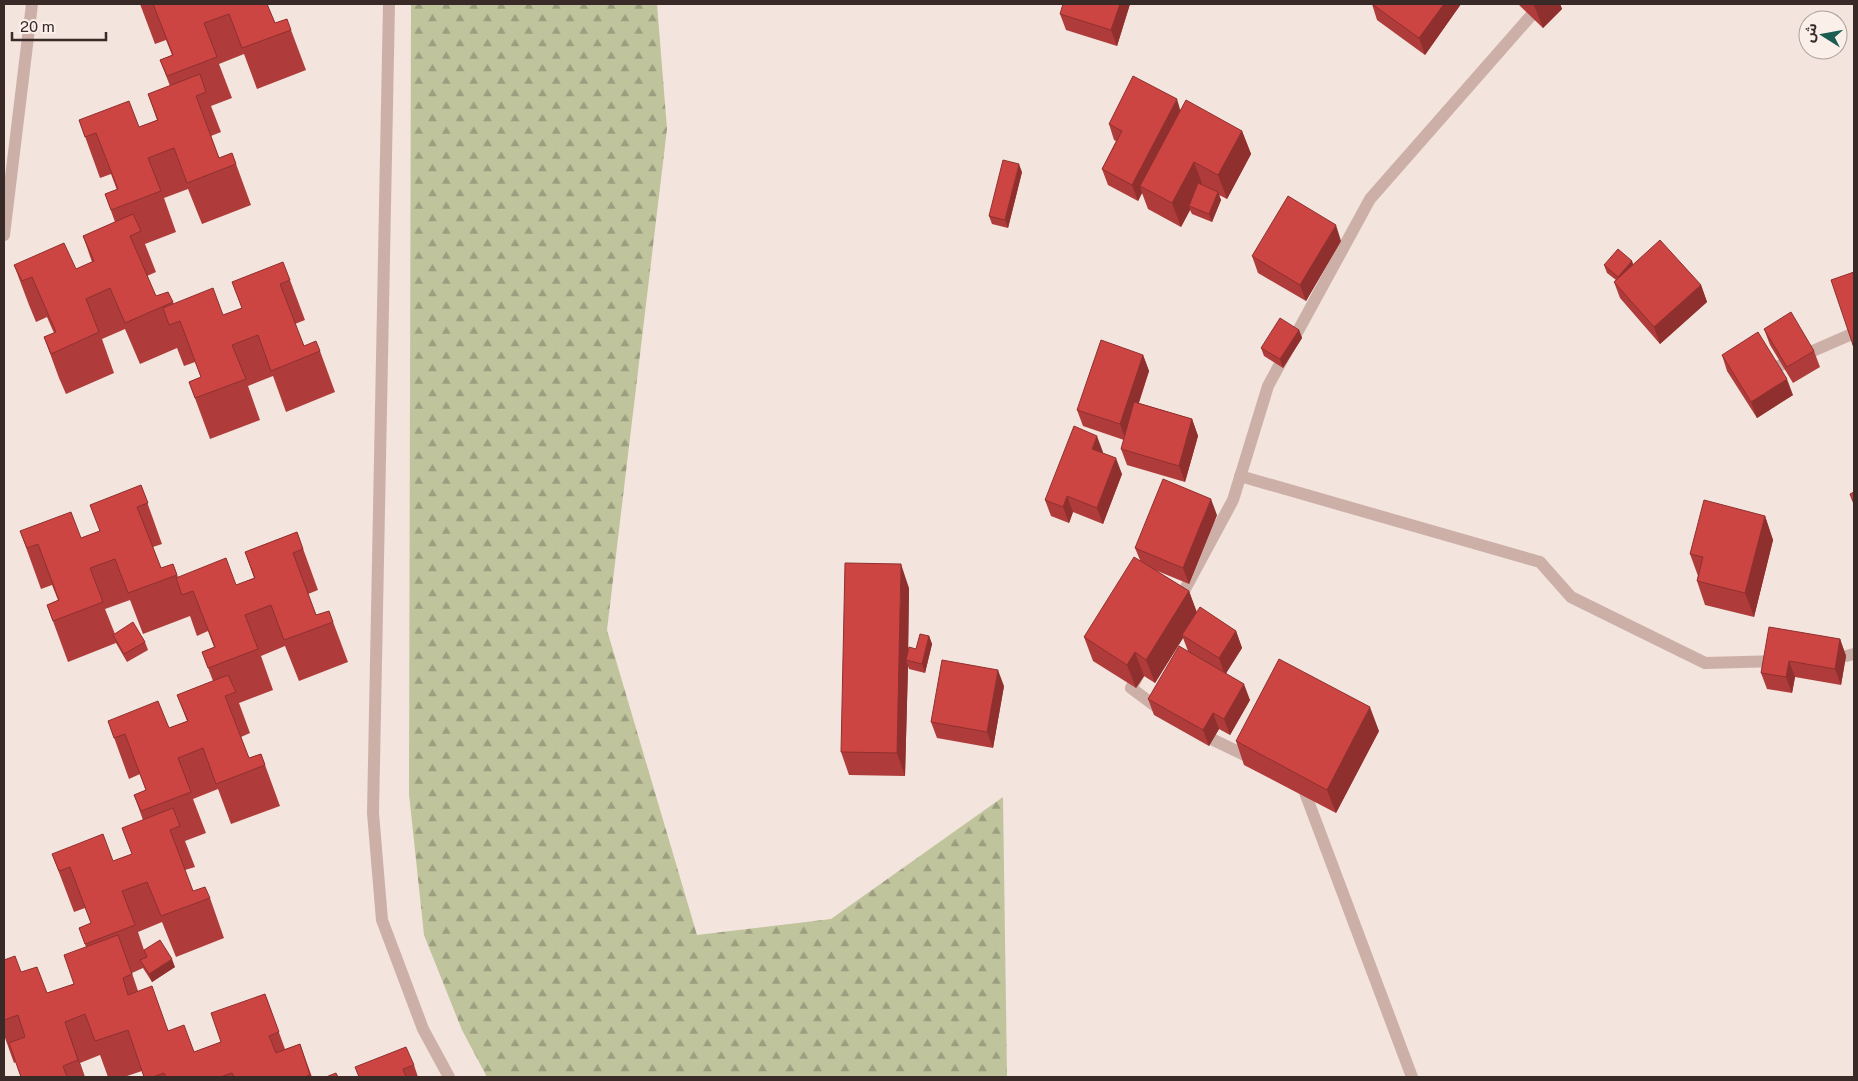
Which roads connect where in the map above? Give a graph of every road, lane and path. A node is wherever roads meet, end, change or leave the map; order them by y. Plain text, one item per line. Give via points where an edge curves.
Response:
1 (32, 4) edge
2 (389, 4) edge
3 (1535, 6) edge
4 (4, 235) edge
5 (1854, 333) edge
6 (1759, 374) edge
7 (1240, 476) junction
8 (1170, 617) edge
9 (1854, 654) edge
10 (1147, 659) edge
11 (1822, 660) edge
12 (1793, 661) edge
13 (1173, 719) edge
14 (1189, 727) edge
15 (1268, 766) edge
16 (1292, 776) edge
17 (449, 1077) edge
18 (1412, 1077) edge

1 - 4 street
2 - 17 street via 373,813 382,920 423,1029
3 - 7 street via 1370,199 1268,386
5 - 6 street
7 - 8 street via 1233,500
7 - 12 street via 1540,562 1571,597 1705,663
9 - 11 street
10 - 13 street via 1131,688
14 - 15 street
16 - 18 street via 1300,780

